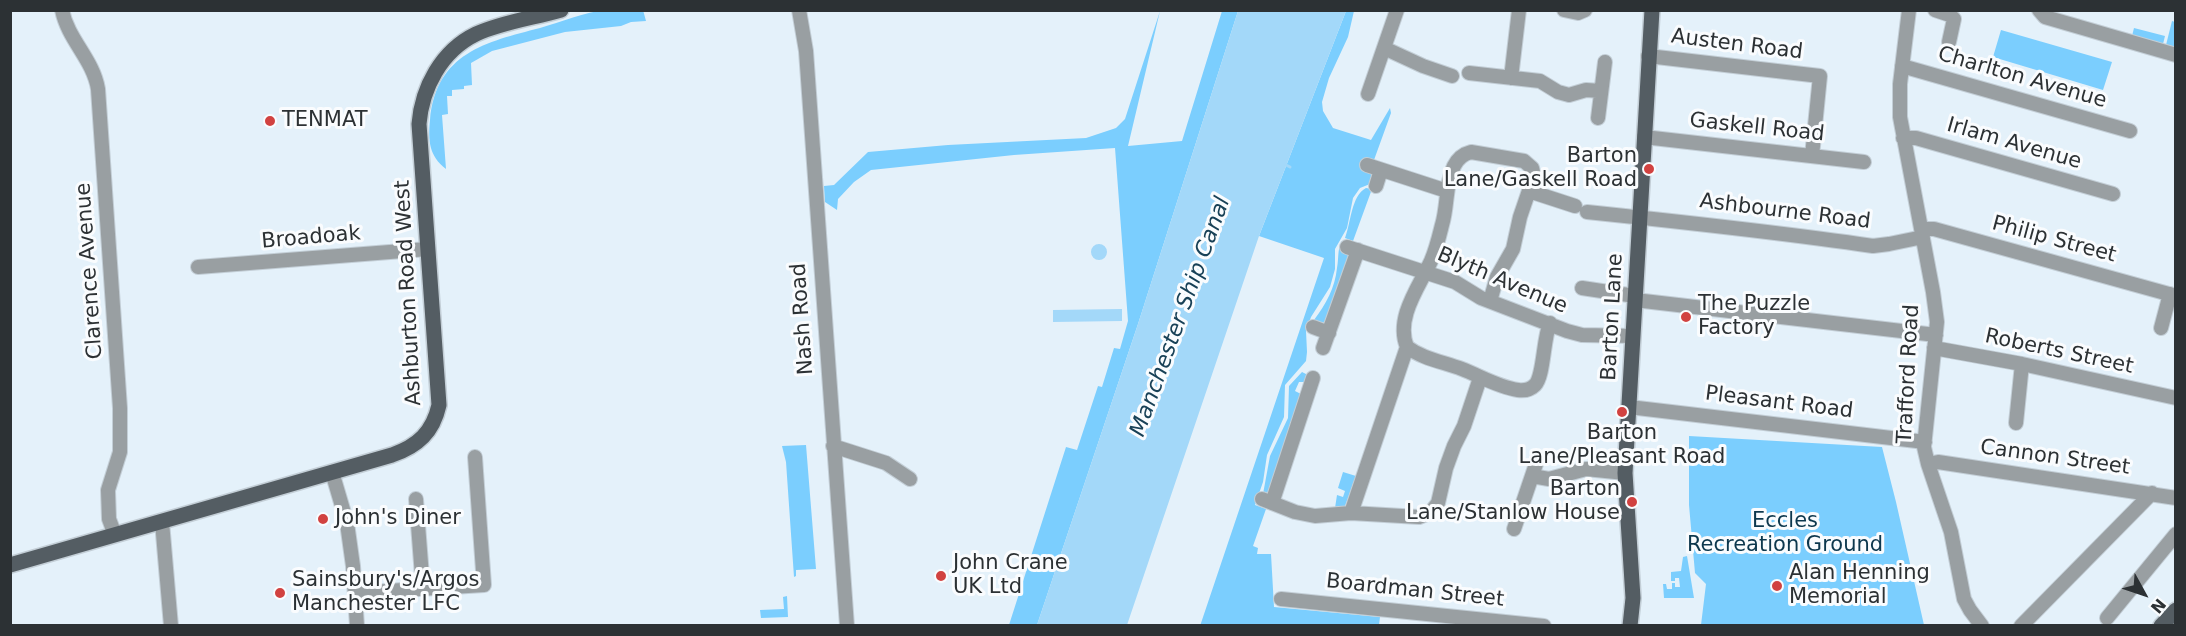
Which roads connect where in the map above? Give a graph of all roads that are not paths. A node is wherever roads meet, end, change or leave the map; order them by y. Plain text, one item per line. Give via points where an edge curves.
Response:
1 (62, 10) edge
2 (561, 10) edge
3 (799, 10) edge
4 (1397, 10) edge
5 (1519, 10) edge
6 (1564, 10) edge
7 (1585, 10) edge
8 (1652, 10) edge
9 (1909, 10) edge
10 (1935, 10) edge
11 (2042, 14) edge
12 (1949, 42) dead end
13 (1384, 48) junction
14 (2175, 55) edge
15 (1648, 56) junction
16 (1605, 62) dead end
17 (1902, 66) junction
18 (1469, 73) dead end
19 (1452, 76) dead end
20 (1511, 78) junction
21 (1368, 84) dead end
22 (1601, 91) junction
23 (1598, 118) dead end
24 (2130, 131) dead end
25 (1644, 137) junction
26 (1903, 138) junction
27 (1812, 156) junction
28 (1864, 162) dead end
29 (1367, 165) dead end
30 (1381, 170) junction
31 (1376, 186) dead end
32 (1447, 191) junction
33 (1529, 191) junction
34 (2113, 194) dead end
35 (1640, 218) junction
36 (1922, 233) junction
37 (428, 249) junction
38 (198, 267) dead end
39 (1425, 272) junction
40 (1582, 288) dead end
41 (2173, 295) edge
42 (1635, 298) junction
43 (1490, 301) junction
44 (1550, 323) junction
45 (1313, 327) dead end
46 (2161, 327) dead end
47 (1329, 333) junction
48 (1633, 336) junction
49 (1935, 341) junction
50 (1407, 347) junction
51 (1323, 348) dead end
52 (2022, 364) junction
53 (1480, 378) junction
54 (1307, 385) dead end
55 (2175, 398) edge
56 (1629, 407) junction
57 (2016, 423) dead end
58 (1925, 442) junction
59 (833, 446) junction
60 (475, 457) dead end
61 (1928, 464) junction
62 (332, 472) junction
63 (1625, 473) junction
64 (910, 479) dead end
65 (2152, 493) junction
66 (2175, 498) edge
67 (416, 499) dead end
68 (1351, 513) junction
69 (162, 522) junction
70 (1531, 524) dead end
71 (2175, 534) edge
72 (115, 536) junction
73 (10, 566) edge
74 (423, 589) junction
75 (355, 593) junction
76 (1281, 599) dead end
77 (2175, 610) edge
78 (2107, 618) dead end
79 (171, 626) edge
80 (357, 626) edge
81 (847, 626) edge
82 (1544, 626) edge
83 (1630, 626) edge
84 (1982, 626) edge
85 (2021, 626) edge
86 (2161, 626) edge

1 - 72 street, Clarence Avenue via 69,33 92,67 98,89 120,408 120,452 108,490 109,519
2 - 37 main road, Ashburton Road West via 475,35 446,58 430,82 419,124
3 - 59 street, Nash Road via 804,34
4 - 13 street
5 - 20 street
6 - 7 street
8 - 15 main road, Barton Lane
9 - 17 street, Trafford Road
10 - 12 street via 1954,19
11 - 14 street
13 - 19 street via 1439,66
13 - 21 street
15 - 25 main road, Barton Lane
15 - 27 street, Austen Road via 1820,76
16 - 22 street
17 - 24 street, Charlton Avenue
17 - 26 street, Trafford Road via 1899,101
18 - 20 street via 1486,81
20 - 22 street via 1540,81 1569,95
22 - 23 street
25 - 27 street, Gaskell Road
25 - 35 main road, Barton Lane
26 - 34 street, Irlam Avenue via 1924,140
26 - 36 street, Trafford Road
27 - 28 street, Gaskell Road
29 - 30 street
30 - 31 street
30 - 32 street
32 - 33 street via 1457,161 1471,152 1524,160 1533,172
32 - 39 street via 1443,224
33 - 35 street, Ashbourne Road via 1581,209
33 - 43 street via 1513,249 1497,277
35 - 36 street, Ashbourne Road via 1783,232 1873,246
35 - 42 main road, Barton Lane
36 - 41 street, Philip Street via 1934,229
36 - 49 street, Trafford Road via 1936,309
37 - 38 street, Broadoak
37 - 62 main road, Ashburton Road West via 440,405 437,416 425,436 406,450
39 - 43 street, Blyth Avenue via 1455,282
39 - 47 street, Blyth Avenue via 1352,249
39 - 50 street via 1403,325
40 - 42 street, Roberts Street
41 - 46 street
42 - 48 main road, Barton Lane
42 - 49 street, Roberts Street
43 - 44 street, Blyth Avenue
44 - 48 street, Blyth Avenue via 1582,335
44 - 53 street via 1541,374 1533,388 1516,390
45 - 47 street
47 - 51 street, Blyth Avenue
48 - 56 main road, Barton Lane
49 - 52 street, Roberts Street
49 - 58 street, Trafford Road
50 - 53 street
50 - 68 street
52 - 55 street, Roberts Street
52 - 57 street
53 - 68 street via 1435,508 1419,517
54 - 68 street via 1267,501 1314,516
56 - 58 street, Pleasant Road
56 - 63 main road, Barton Lane
58 - 61 street, Trafford Road
59 - 64 street via 886,463
59 - 81 street, Nash Road
60 - 74 street via 484,585
61 - 65 street, Cannon Street via 1938,462
61 - 84 street, Trafford Road via 1951,532 1964,599
62 - 69 main road, Ashburton Road West
62 - 75 street via 347,523
63 - 70 street via 1586,469 1549,479 1534,470 1516,524
63 - 83 main road, Barton Lane via 1633,598
65 - 66 street, Cannon Street
65 - 85 street
67 - 74 street
69 - 72 main road, Ashburton Road West
69 - 79 street
71 - 78 street
72 - 73 main road, Ashburton Road West
74 - 75 street
75 - 80 street
76 - 82 street, Boardman Street
77 - 86 main road

